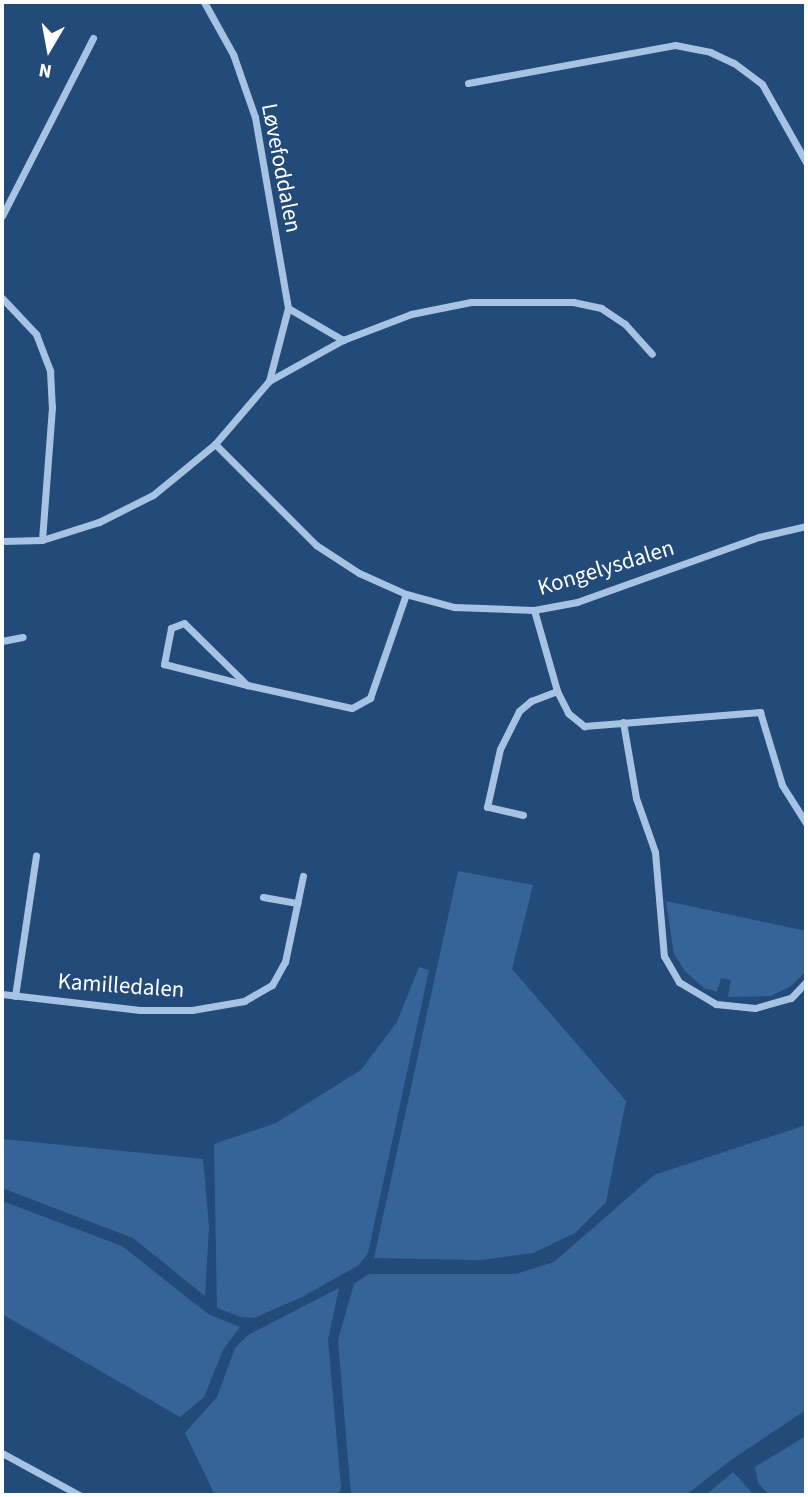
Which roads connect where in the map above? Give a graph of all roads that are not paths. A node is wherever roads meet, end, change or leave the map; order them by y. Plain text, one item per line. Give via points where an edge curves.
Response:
1 (204, 2) edge
2 (93, 38) dead end
3 (468, 83) dead end
4 (806, 162) edge
5 (2, 216) edge
6 (2, 298) edge
7 (288, 308) junction
8 (344, 340) junction
9 (652, 354) dead end
10 (269, 381) junction
11 (215, 444) junction
12 (806, 526) edge
13 (42, 540) junction
14 (2, 541) edge
15 (407, 594) junction
16 (534, 610) junction
17 (23, 637) dead end
18 (2, 641) edge
19 (247, 685) junction
20 (557, 691) junction
21 (623, 722) junction
22 (523, 815) dead end
23 (806, 823) edge
24 (36, 856) dead end
25 (303, 876) dead end
26 (263, 897) dead end
27 (297, 904) junction
28 (806, 982) edge
29 (2, 994) edge
30 (15, 996) junction
31 (2, 1453) edge
32 (79, 1495) edge

1 - 7 street, Løvefoddalen via 233,54 255,117
2 - 5 street
3 - 4 street via 675,45 710,52 762,84
6 - 13 street via 36,334 50,371 52,407
7 - 8 street
7 - 10 street, Løvefoddalen
8 - 9 street via 411,314 471,302 550,301 601,308 625,324
8 - 10 street
10 - 11 street
11 - 13 street via 153,495 99,522
11 - 15 street, Kongelysdalen via 316,545 359,573
12 - 16 street, Kongelysdalen via 759,537 577,602
13 - 14 street
15 - 16 street, Kongelysdalen via 454,607
15 - 19 street via 370,698 352,708
16 - 20 street
17 - 18 street
19 - 19 street via 184,623 171,628 164,664
20 - 21 street via 568,713 584,726
20 - 22 street via 519,711 500,749 486,807
21 - 23 street via 760,712 782,785
21 - 28 street via 636,798 655,852 664,956 680,982 716,1004 755,1008 791,998
24 - 30 street
25 - 27 street, Kamilledalen
26 - 27 street
27 - 30 street, Kamilledalen via 285,962 272,985 244,1001 192,1010 140,1010
29 - 30 street, Kamilledalen
31 - 32 street

